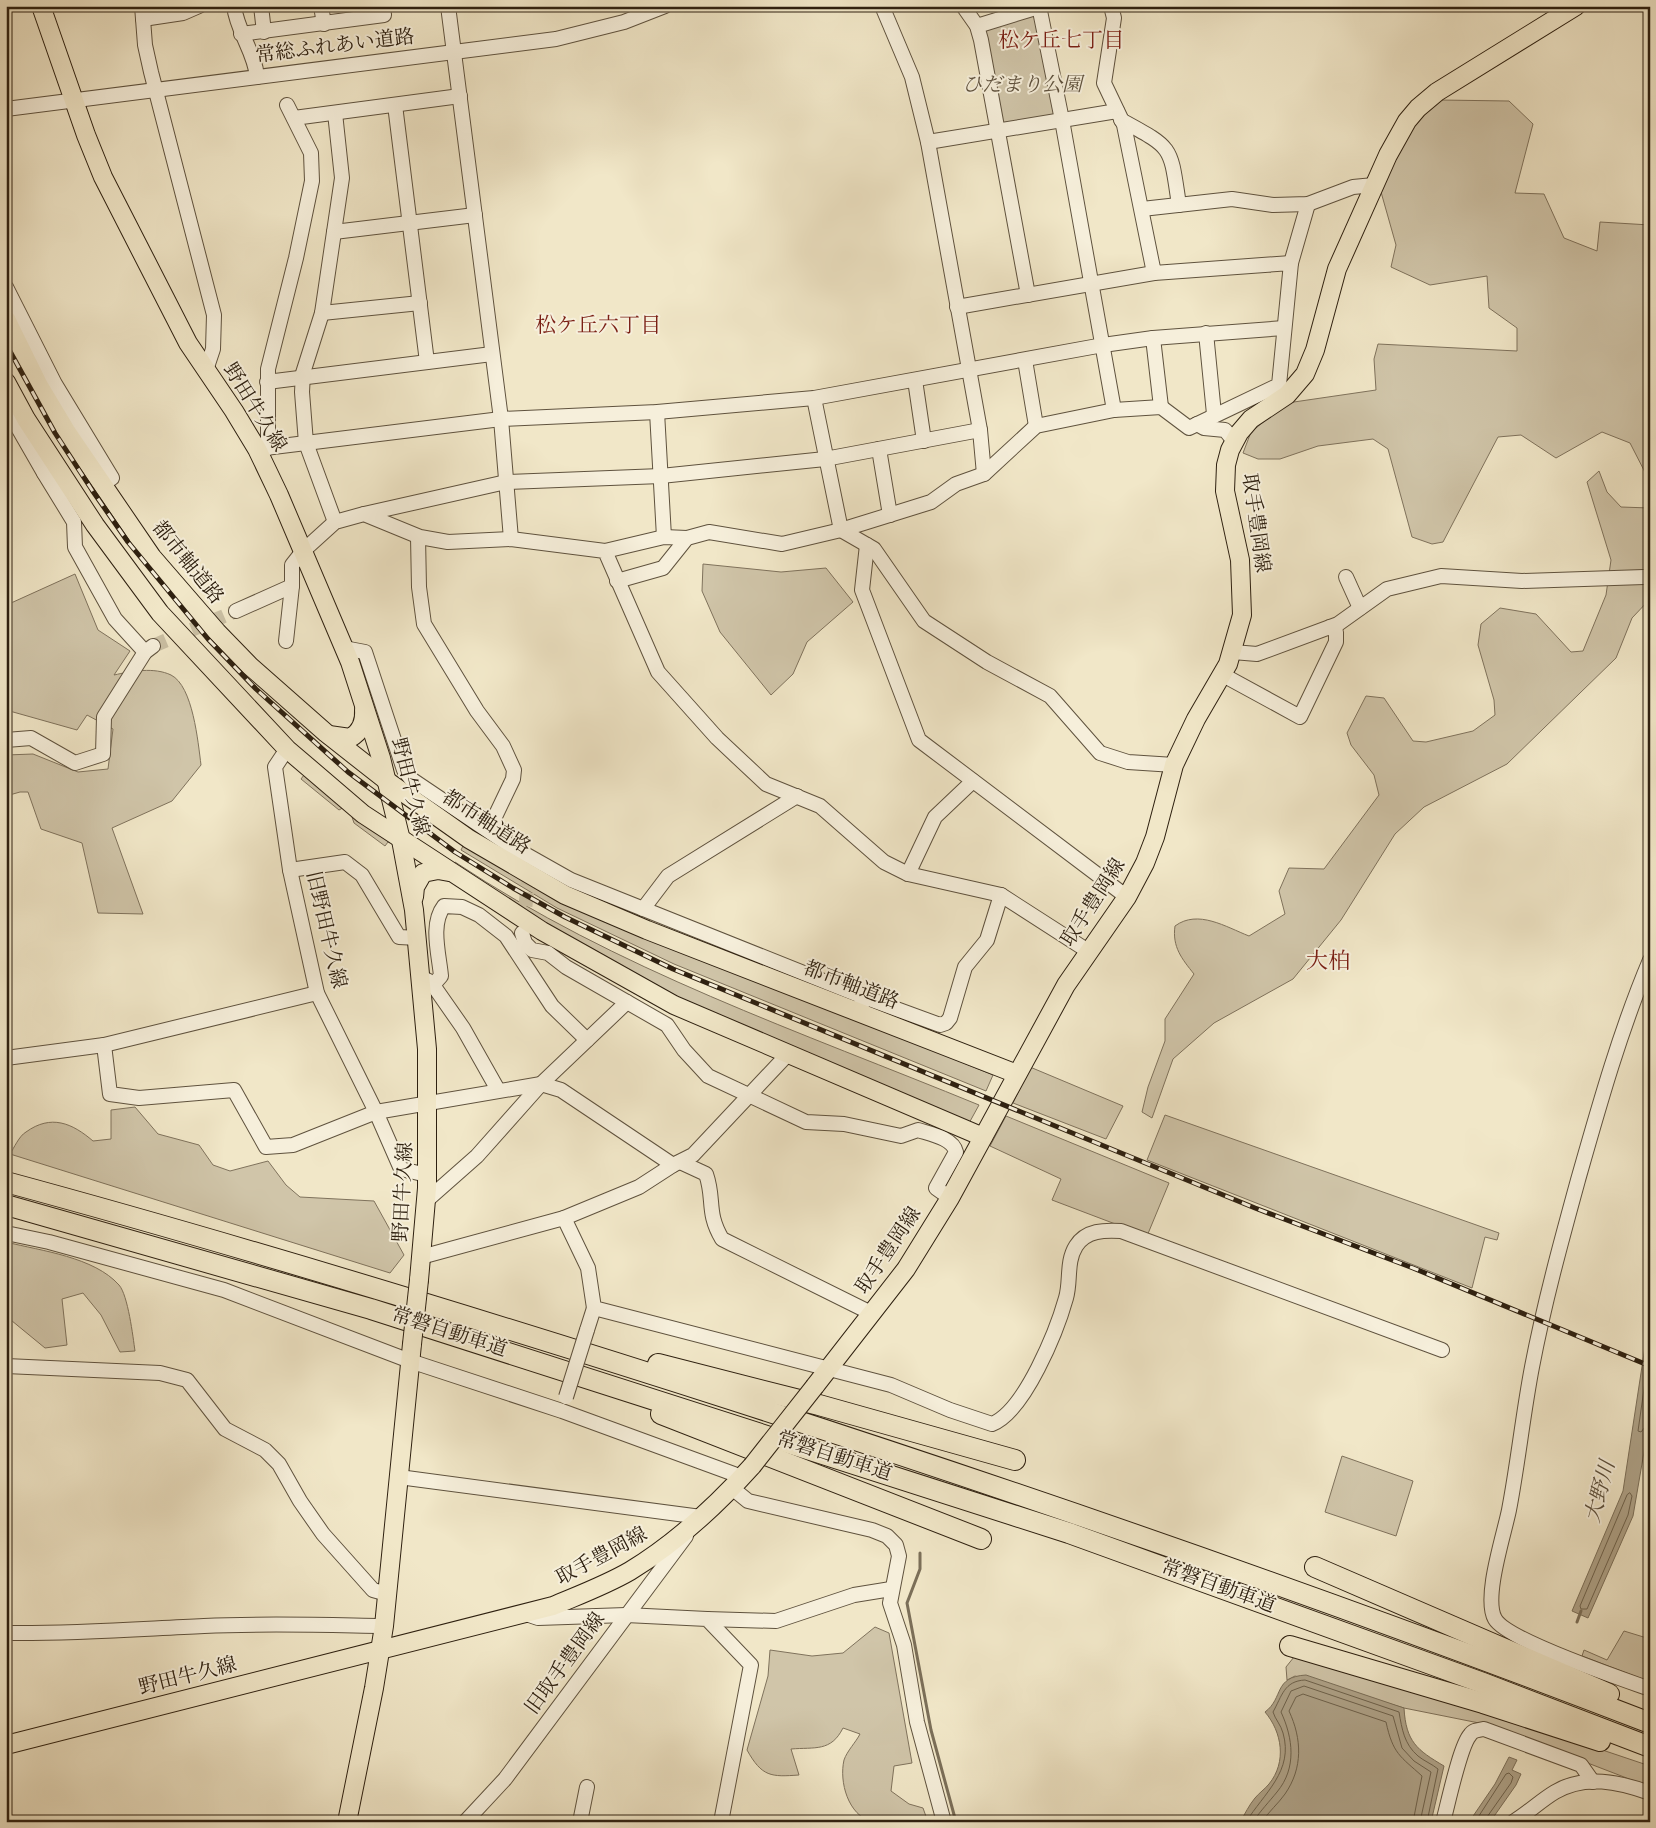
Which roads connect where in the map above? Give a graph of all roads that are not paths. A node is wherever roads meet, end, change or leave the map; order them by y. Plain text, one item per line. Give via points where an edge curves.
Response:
1 (41, 6) edge
2 (199, 6) edge
3 (234, 6) edge
4 (261, 6) edge
5 (321, 6) edge
6 (383, 6) edge
7 (665, 6) edge
8 (882, 6) edge
9 (963, 6) edge
10 (1576, 6) edge
11 (453, 7) edge
12 (1040, 7) edge
13 (1113, 10) edge
14 (142, 13) edge
15 (324, 24) junction
16 (976, 26) junction
17 (264, 32) junction
18 (241, 34) junction
19 (454, 52) junction
20 (257, 77) junction
21 (156, 90) junction
22 (460, 96) junction
23 (73, 100) junction
24 (287, 105) dead end
25 (395, 105) junction
26 (6, 109) edge
27 (335, 113) junction
28 (1119, 116) junction
29 (294, 118) junction
30 (1062, 120) junction
31 (997, 132) junction
32 (928, 142) junction
33 (1374, 185) junction
34 (1308, 204) junction
35 (1179, 205) junction
36 (1142, 209) junction
37 (475, 215) junction
38 (409, 224) junction
39 (334, 232) junction
40 (1291, 263) junction
41 (1154, 273) junction
42 (1092, 284) junction
43 (6, 287) edge
44 (1028, 294) junction
45 (420, 303) junction
46 (957, 307) junction
47 (322, 313) junction
48 (6, 319) edge
49 (1284, 328) junction
50 (1206, 333) junction
51 (1153, 338) junction
52 (1103, 345) junction
53 (492, 354) junction
54 (1025, 360) junction
55 (427, 362) junction
56 (206, 370) junction
57 (969, 371) junction
58 (302, 377) junction
59 (915, 380) junction
60 (6, 382) edge
61 (267, 382) junction
62 (814, 398) junction
63 (6, 407) edge
64 (1161, 407) junction
65 (1114, 410) junction
66 (657, 412) junction
67 (1214, 414) junction
68 (501, 420) junction
69 (1197, 424) junction
70 (1036, 426) junction
71 (980, 430) junction
72 (924, 440) junction
73 (1234, 440) junction
74 (306, 443) junction
75 (262, 448) junction
76 (879, 449) junction
77 (825, 458) junction
78 (50, 469) junction
79 (984, 474) junction
80 (661, 476) junction
81 (506, 482) junction
82 (102, 485) junction
83 (364, 514) junction
84 (890, 515) junction
85 (334, 522) junction
86 (841, 530) junction
87 (418, 537) junction
88 (664, 537) junction
89 (511, 538) junction
90 (687, 538) junction
91 (867, 545) junction
92 (303, 551) junction
93 (605, 551) junction
94 (1346, 577) dead end
95 (1644, 577) dead end
96 (617, 582) junction
97 (292, 586) junction
98 (1360, 608) junction
99 (236, 611) tunnel mouth
100 (1330, 627) junction
101 (286, 641) dead end
102 (344, 648) junction
103 (1233, 652) junction
104 (1223, 674) junction
105 (363, 698) junction
106 (326, 733) junction
107 (6, 740) edge
108 (287, 749) junction
109 (1174, 765) junction
110 (387, 780) junction
111 (973, 781) junction
112 (797, 796) junction
113 (401, 840) junction
114 (531, 857) junction
115 (290, 870) junction
116 (449, 872) junction
117 (908, 874) junction
118 (1000, 895) junction
119 (1127, 897) junction
120 (643, 909) junction
121 (414, 910) junction
122 (522, 933) dead end
123 (418, 938) junction
124 (1088, 951) junction
125 (1650, 960) edge
126 (428, 980) junction
127 (317, 994) junction
128 (627, 1002) junction
129 (860, 1004) junction
130 (587, 1040) junction
131 (104, 1046) junction
132 (788, 1054) junction
133 (6, 1058) edge
134 (1017, 1074) junction
135 (541, 1084) junction
136 (498, 1090) junction
137 (749, 1096) junction
138 (429, 1103) junction
139 (376, 1112) junction
140 (983, 1137) junction
141 (677, 1164) junction
142 (427, 1175) junction
143 (6, 1182) edge
144 (950, 1198) junction
145 (426, 1201) junction
146 (6, 1205) edge
147 (564, 1218) junction
148 (6, 1232) edge
149 (421, 1256) junction
150 (594, 1308) junction
151 (872, 1314) junction
152 (539, 1337) junction
153 (464, 1338) junction
154 (1442, 1350) dead end
155 (411, 1352) junction
156 (6, 1366) edge
157 (828, 1370) junction
158 (562, 1411) junction
159 (1015, 1460) dead end
160 (741, 1477) junction
161 (399, 1478) junction
162 (698, 1521) junction
163 (981, 1539) dead end
164 (1315, 1567) dead end
165 (891, 1589) junction
166 (387, 1594) junction
167 (526, 1614) junction
168 (626, 1616) junction
169 (707, 1619) junction
170 (384, 1626) junction
171 (6, 1633) edge
172 (1290, 1646) dead end
173 (380, 1650) junction
174 (1650, 1689) edge
175 (1650, 1713) edge
176 (1650, 1723) edge
177 (6, 1745) edge
178 (1650, 1747) edge
179 (1650, 1757) edge
180 (1593, 1782) junction
181 (587, 1787) dead end
182 (1650, 1793) edge
183 (1445, 1816) edge
184 (347, 1822) edge
185 (465, 1822) edge
186 (580, 1822) edge
187 (721, 1822) edge
188 (944, 1822) edge
189 (1513, 1822) edge

1 - 23 main road, 野田牛久線
2 - 14 street via 184,13
3 - 18 street
4 - 17 street
5 - 15 street
6 - 15 street via 384,15
7 - 19 street, 常総ふれあい道路 via 624,22 556,39
8 - 32 street via 912,77
9 - 16 street
10 - 33 main road, 取手豊岡線 via 1462,74 1418,108 1398,136
11 - 19 street
12 - 16 street
12 - 30 street
13 - 28 street via 1104,84
14 - 21 street via 145,45
15 - 17 street
16 - 31 street
17 - 18 street
18 - 20 street via 256,65
19 - 20 street, 常総ふれあい道路
19 - 22 street
20 - 21 street, 常総ふれあい道路
21 - 23 street, 常総ふれあい道路
21 - 56 street via 214,315 213,350
22 - 25 street
22 - 37 street
23 - 26 street, 常総ふれあい道路
23 - 56 main road, 野田牛久線 via 103,177 166,302
24 - 29 street
25 - 27 street
25 - 38 street
27 - 29 street
27 - 39 street via 342,178
28 - 30 street
28 - 35 street via 1161,142 1170,152
28 - 36 street
29 - 61 street via 311,153 312,181
30 - 31 street
30 - 42 street
31 - 32 street
31 - 44 street
32 - 46 street
33 - 34 street via 1353,187
33 - 73 main road, 取手豊岡線 via 1337,270 1305,374 1287,395 1251,419
34 - 35 street via 1274,205 1232,199
34 - 40 street
35 - 36 street
36 - 41 street
37 - 38 street
37 - 53 street
38 - 39 street
38 - 45 street
39 - 47 street
40 - 41 street
40 - 49 street
41 - 42 street
42 - 44 street
42 - 52 street
43 - 82 street via 55,384 112,478
44 - 46 street
45 - 47 street
45 - 55 street
46 - 57 street
47 - 58 street
48 - 82 main road, 都市軸道路 via 39,386
49 - 50 street
49 - 67 street via 1279,385
50 - 51 street
50 - 67 street
51 - 52 street
51 - 64 street
52 - 54 street
52 - 65 street
53 - 55 street
53 - 68 street
54 - 57 street
54 - 70 street
55 - 58 street
56 - 75 main road, 野田牛久線
57 - 59 street
57 - 71 street
58 - 61 street
58 - 74 street
59 - 62 street
59 - 72 street
60 - 78 main road
61 - 75 street
62 - 66 street
62 - 77 street
63 - 78 street
64 - 65 street
64 - 69 street via 1189,428
65 - 70 street
66 - 68 street
66 - 80 street
67 - 69 street
68 - 74 street
68 - 81 street
69 - 73 street via 1225,430
70 - 79 street
71 - 72 street
71 - 79 street
72 - 76 street
73 - 103 main road, 取手豊岡線 via 1225,476 1225,491 1243,589 1242,615
74 - 75 street
74 - 85 street
75 - 92 main road, 野田牛久線
76 - 77 street
76 - 84 street
77 - 80 street
77 - 86 street
78 - 107 street via 74,522 75,547 115,619 149,649 104,718 103,754 75,763 31,738
78 - 108 main road via 160,613
79 - 84 street via 956,484 931,502
80 - 81 street
80 - 88 street
81 - 83 street
81 - 89 street
82 - 106 main road, 都市軸道路 via 152,558 217,632 250,666
83 - 85 street
83 - 87 street
84 - 86 street
85 - 92 street
86 - 90 street via 782,544 709,532
86 - 91 street
87 - 89 street via 448,542
87 - 114 street via 424,624 477,711 503,746 514,770 513,779 492,823 529,847
88 - 90 street
88 - 93 street
89 - 93 street
90 - 96 street via 663,568
91 - 109 street via 874,549 924,621 987,662 1050,696 1100,753 1128,762
91 - 111 street via 862,590 919,740
92 - 97 street via 292,565
92 - 102 main road, 野田牛久線
93 - 96 street
94 - 98 street
95 - 98 street via 1522,581 1441,576 1387,589
96 - 112 street via 658,672 717,738 766,784
97 - 99 street
97 - 101 street
98 - 100 street
100 - 103 street via 1257,654
100 - 104 street via 1336,632 1336,642 1300,717
102 - 105 main road, 野田牛久線
102 - 114 street via 365,652 404,770 411,779
103 - 104 main road, 取手豊岡線
104 - 109 main road, 取手豊岡線
105 - 106 main road via 365,712 358,734 342,738
105 - 110 main road, 野田牛久線
106 - 110 main road, 都市軸道路
108 - 113 main road via 363,814
108 - 115 street, 旧野田牛久線 via 275,767
109 - 119 main road, 取手豊岡線 via 1146,863
110 - 113 main road, 野田牛久線
110 - 129 main road, 都市軸道路 via 469,840 565,895 647,930
111 - 117 street via 935,818
111 - 119 street
112 - 117 street via 820,806 884,862
112 - 120 street via 668,876
113 - 116 main road
113 - 121 main road, 野田牛久線
114 - 120 street via 571,880
115 - 123 street via 345,862 362,875 399,936
115 - 127 street, 旧野田牛久線
116 - 121 main road via 438,870 423,874 415,887
116 - 132 main road via 634,984 674,1005
117 - 118 street
118 - 124 street
118 - 129 street via 987,940 965,967 946,1024
119 - 124 main road, 取手豊岡線
120 - 129 street
121 - 123 main road, 野田牛久線
122 - 128 street via 532,950 548,954
123 - 126 main road, 野田牛久線
124 - 134 main road, 取手豊岡線
125 - 174 street via 1606,1083 1552,1276 1532,1366 1509,1512 1491,1598 1492,1612 1502,1627
126 - 130 street via 441,976 436,921 439,912 444,906 462,907 480,915 506,936 552,1006
126 - 136 street via 463,1028
126 - 138 main road, 野田牛久線
127 - 131 street
127 - 139 street, 旧野田牛久線
128 - 130 street
128 - 137 street via 667,1025 708,1076
129 - 134 main road, 都市軸道路
130 - 135 street
131 - 133 street
131 - 139 street via 110,1094 139,1098 234,1090 266,1147 293,1145
132 - 137 street
132 - 140 main road
134 - 140 main road, 取手豊岡線
135 - 136 street
135 - 141 street via 561,1090
135 - 145 street via 476,1156
136 - 138 street
137 - 141 street via 693,1155
137 - 144 street via 806,1122 844,1124 901,1136 918,1130 948,1142 956,1152 936,1188
138 - 139 street
138 - 142 main road, 野田牛久線
139 - 142 street, 旧野田牛久線 via 401,1170
140 - 144 main road, 取手豊岡線
141 - 147 street via 639,1187
141 - 151 street via 706,1174 710,1211 722,1239
142 - 145 main road, 野田牛久線
143 - 152 highway, 常磐自動車道
144 - 151 main road, 取手豊岡線 via 906,1269
145 - 149 main road, 野田牛久線
146 - 153 highway, 常磐自動車道
147 - 149 street
147 - 150 street via 588,1268
148 - 155 street via 224,1290
149 - 155 main road, 野田牛久線, bridge
150 - 157 street
150 - 158 street, bridge
151 - 157 main road, 取手豊岡線
152 - 159 highway via 681,1369
152 - 176 highway, 常磐自動車道 via 1084,1516 1302,1593
153 - 163 highway
153 - 178 highway, 常磐自動車道 via 1069,1534
154 - 157 street via 1121,1231 1102,1230 1090,1234 1076,1245 1068,1273 1067,1296 1048,1344 1029,1385 1000,1421 984,1422 891,1385
155 - 158 street
155 - 161 main road, 野田牛久線
156 - 166 street via 160,1373 187,1380 225,1429 265,1450 280,1464 323,1534 374,1590
157 - 160 main road, 取手豊岡線, bridge
158 - 160 street
160 - 162 main road, 取手豊岡線
160 - 165 street via 748,1501 887,1536 896,1546 899,1556
161 - 162 street
161 - 166 main road, 野田牛久線
162 - 167 main road, 取手豊岡線 via 628,1572 553,1606
162 - 168 street, 旧取手豊岡線
164 - 175 highway
165 - 169 street via 854,1595 776,1621
165 - 188 street via 890,1603 904,1645 917,1722
166 - 170 main road, 野田牛久線
167 - 168 street via 538,1618
167 - 173 main road, 取手豊岡線
168 - 169 street
168 - 185 street, 旧取手豊岡線 via 505,1779
169 - 187 street via 751,1665
170 - 171 street via 301,1624
170 - 173 main road, 野田牛久線
172 - 179 highway
173 - 177 main road, 野田牛久線
173 - 184 main road, 野田牛久線
180 - 182 street via 1626,1785
180 - 183 street via 1581,1765 1484,1729 1476,1730 1469,1736
180 - 189 street via 1568,1786
181 - 186 street

